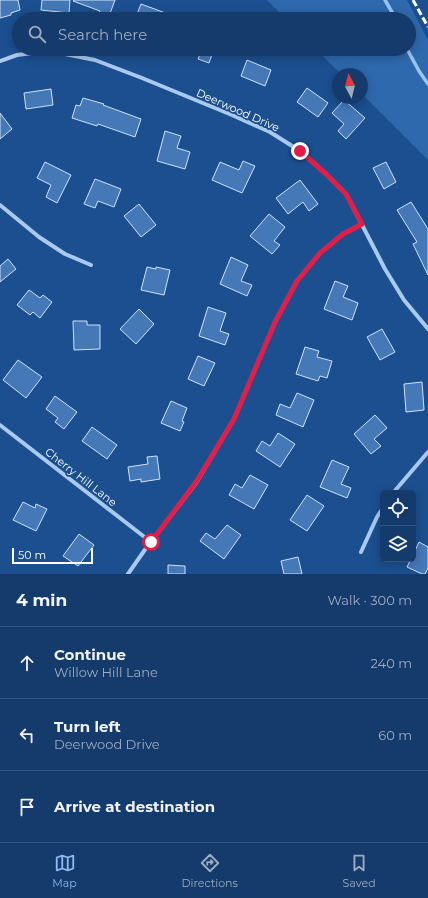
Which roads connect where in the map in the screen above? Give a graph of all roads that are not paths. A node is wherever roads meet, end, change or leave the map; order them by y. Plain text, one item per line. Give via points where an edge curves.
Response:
1 (14, 56) edge
2 (75, 56) edge
3 (0, 61) edge
4 (0, 205) edge
5 (362, 224) junction
6 (91, 265) dead end
7 (428, 330) edge
8 (0, 425) edge
9 (428, 452) edge
10 (396, 490) edge
11 (380, 512) edge
12 (151, 542) junction
13 (361, 552) dead end
14 (128, 574) edge

1 - 3 street, Deerwood Drive
2 - 5 street, Deerwood Drive via 95,60 142,78 264,130 300,151 346,194
4 - 6 street via 39,237 65,254
5 - 7 street, Deerwood Drive via 404,300
5 - 12 street via 343,234 320,253 297,281 275,322 234,419 196,482
8 - 12 street, Cherry Hill Lane
9 - 10 street
11 - 13 street
12 - 14 street

